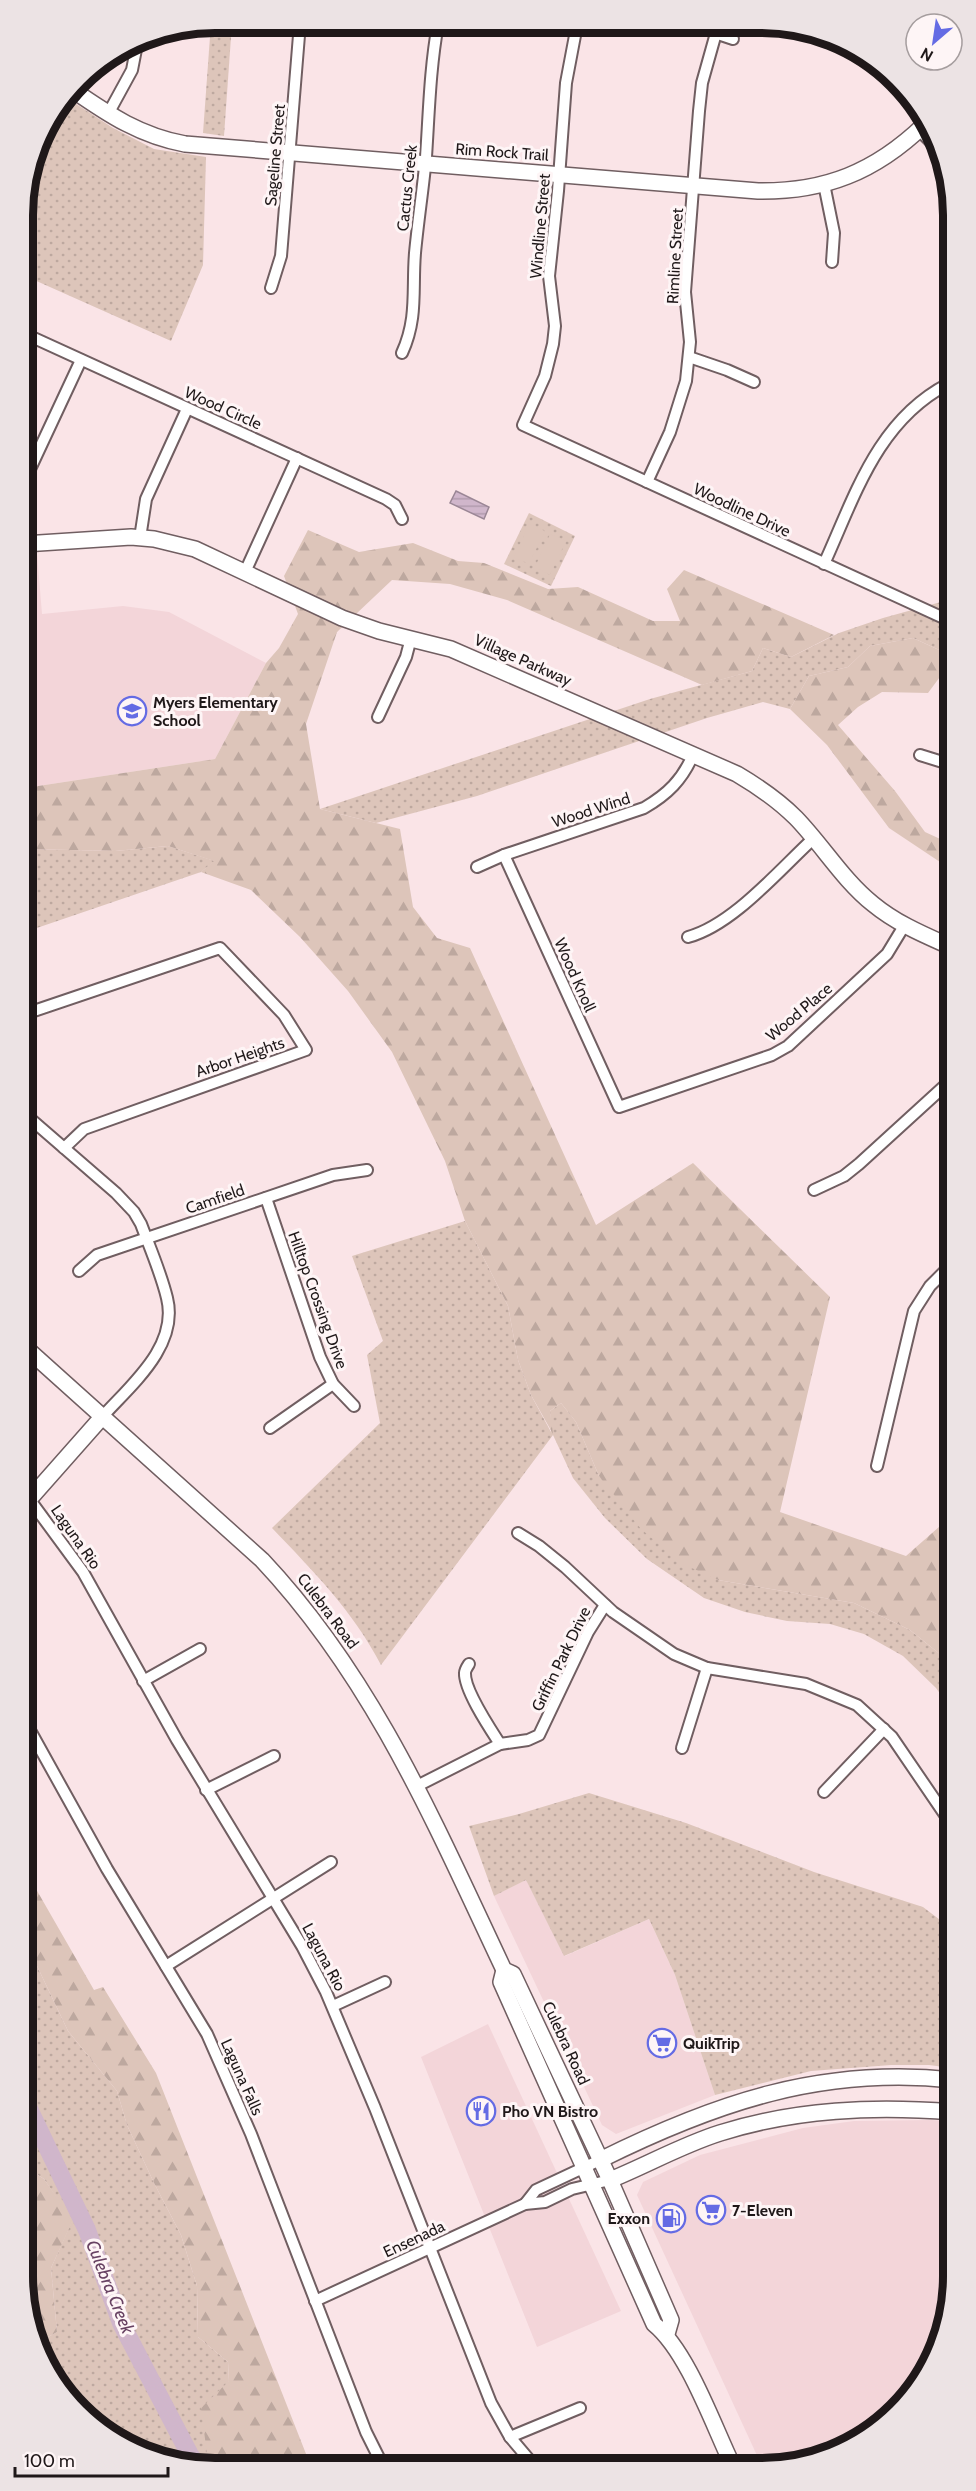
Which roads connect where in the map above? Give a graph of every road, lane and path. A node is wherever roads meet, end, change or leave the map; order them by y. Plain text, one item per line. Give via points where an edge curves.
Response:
1 (299, 33) edge
2 (437, 33) edge
3 (575, 33) edge
4 (715, 33) edge
5 (723, 33) edge
6 (733, 39) dead end
7 (136, 51) edge
8 (79, 94) edge
9 (108, 114) junction
10 (921, 128) edge
11 (290, 154) junction
12 (425, 164) junction
13 (560, 175) junction
14 (824, 184) junction
15 (693, 186) junction
16 (832, 262) dead end
17 (271, 288) dead end
18 (33, 338) edge
19 (402, 353) dead end
20 (689, 357) junction
21 (81, 360) junction
22 (754, 382) dead end
23 (943, 387) edge
24 (187, 409) junction
25 (523, 425) joint
26 (297, 458) junction
27 (33, 464) edge
28 (647, 482) junction
29 (402, 519) dead end
30 (140, 538) junction
31 (33, 543) edge
32 (824, 564) junction
33 (245, 572) junction
34 (943, 614) edge
35 (411, 638) junction
36 (378, 717) dead end
37 (693, 755) junction
38 (920, 755) dead end
39 (943, 762) edge
40 (814, 838) junction
41 (504, 855) junction
42 (477, 867) dead end
43 (904, 926) junction
44 (688, 937) dead end
45 (943, 943) edge
46 (33, 1011) edge
47 (943, 1087) edge
48 (619, 1107) joint
49 (33, 1123) edge
50 (64, 1149) junction
51 (367, 1170) dead end
52 (814, 1190) dead end
53 (266, 1198) junction
54 (146, 1238) junction
55 (79, 1271) dead end
56 (943, 1273) edge
57 (33, 1354) edge
58 (333, 1384) junction
59 (354, 1406) dead end
60 (103, 1416) junction
61 (270, 1428) dead end
62 (877, 1466) dead end
63 (33, 1493) edge
64 (33, 1506) edge
65 (519, 1533) dead end
66 (605, 1605) junction
67 (200, 1649) dead end
68 (469, 1664) dead end
69 (707, 1668) junction
70 (143, 1681) junction
71 (884, 1729) junction
72 (33, 1736) edge
73 (500, 1744) junction
74 (682, 1748) dead end
75 (274, 1756) dead end
76 (417, 1786) junction
77 (206, 1790) junction
78 (824, 1792) dead end
79 (943, 1812) edge
80 (331, 1862) dead end
81 (272, 1898) junction
82 (166, 1966) junction
83 (504, 1970) junction
84 (386, 1982) dead end
85 (333, 2006) junction
86 (943, 2080) edge
87 (712, 2110) junction
88 (943, 2111) edge
89 (719, 2133) junction
90 (600, 2160) junction
91 (584, 2168) junction
92 (610, 2180) junction
93 (592, 2184) junction
94 (525, 2204) junction
95 (430, 2249) junction
96 (315, 2301) junction
97 (666, 2334) junction
98 (580, 2408) dead end
99 (510, 2437) junction
100 (379, 2458) edge
101 (528, 2458) edge
102 (729, 2458) edge

1 - 11 street, Sageline Street
2 - 12 street, Cactus Creek
3 - 13 street, Windline Street via 566,83
4 - 15 street, Rimline Street via 702,82
5 - 6 street
7 - 9 street via 132,70
8 - 9 main road, Rim Rock Trail
9 - 11 main road, Rim Rock Trail via 140,132 178,143
10 - 14 main road, Rim Rock Trail via 876,163
11 - 12 main road, Rim Rock Trail
11 - 17 street, Sageline Street via 281,256
12 - 13 main road, Rim Rock Trail
12 - 19 street, Cactus Creek via 415,252 413,320
13 - 15 main road, Rim Rock Trail
13 - 25 street, Windline Street via 549,276 555,326 553,344 545,376
14 - 15 main road, Rim Rock Trail via 780,191
14 - 16 street via 834,233
15 - 20 street, Rimline Street via 685,292
18 - 21 street, Wood Circle
20 - 22 street
20 - 28 street, Rimline Street via 680,404
21 - 24 street, Wood Circle
21 - 27 street
23 - 32 street via 915,406 887,434 868,466
24 - 26 street, Wood Circle
24 - 30 street via 146,499
25 - 28 street, Woodline Drive
26 - 29 street, Wood Circle via 386,500
26 - 33 street
28 - 32 street, Woodline Drive
30 - 31 main road, Village Parkway
30 - 33 main road, Village Parkway via 177,543
32 - 34 street, Woodline Drive
33 - 35 main road, Village Parkway via 360,625
35 - 36 street
35 - 37 main road, Village Parkway via 478,660
37 - 40 main road, Village Parkway via 759,787
37 - 41 street, Wood Wind via 675,785 644,808
38 - 39 street
40 - 43 main road, Village Parkway via 855,888
40 - 44 street via 732,915 715,927
41 - 42 street, Wood Wind
41 - 48 street, Wood Knoll
43 - 45 main road, Village Parkway
43 - 48 street, Wood Place via 887,954 788,1046 772,1055
46 - 50 street, Arbor Heights via 220,948 284,1015 306,1050 84,1129
47 - 52 street via 860,1164
49 - 50 street
50 - 54 street via 126,1203
51 - 53 street, Camfield via 333,1175
53 - 54 street, Camfield
53 - 58 street, Hilltop Crossing Drive via 320,1358
54 - 55 street, Camfield via 97,1255
54 - 60 street via 168,1300 166,1330 157,1354
56 - 62 street via 914,1311
57 - 60 main road, Culebra Road
58 - 59 street, Hilltop Crossing Drive
58 - 61 street
60 - 63 main road
60 - 76 main road, Culebra Road via 230,1529 292,1592 345,1663
64 - 70 street, Laguna Rio via 83,1572
65 - 66 street via 565,1567
66 - 69 street via 674,1654
66 - 73 street, Griffin Park Drive via 539,1735
67 - 70 street
68 - 73 street via 465,1674 471,1690 482,1717
69 - 71 street via 806,1684 857,1705
69 - 74 street
70 - 77 street, Laguna Rio
71 - 78 street
71 - 79 street
72 - 82 street, Laguna Falls
73 - 76 street, Griffin Park Drive
75 - 77 street
76 - 83 main road, Culebra Road
77 - 81 street, Laguna Rio
80 - 81 street
81 - 82 street
81 - 85 street, Laguna Rio
82 - 96 street, Laguna Falls via 195,2012 226,2075
83 - 90 main road, Culebra Road via 513,1974
83 - 91 main road, Culebra Road via 501,1982
84 - 85 street
85 - 95 street, Laguna Rio
86 - 87 main road via 865,2078 823,2082
87 - 89 main road
87 - 90 main road
88 - 89 main road via 852,2109 793,2115
89 - 92 main road
90 - 91 street, Ensenada
90 - 92 main road, Culebra Road
91 - 93 main road, Culebra Road
91 - 94 street, Ensenada via 536,2190
92 - 93 street, Ensenada
92 - 97 main road, Culebra Road via 671,2320
93 - 94 street, Ensenada via 545,2202
93 - 97 main road, Culebra Road via 654,2324
94 - 95 street, Ensenada
95 - 96 street, Ensenada
95 - 99 street, Laguna Rio via 486,2393
96 - 100 street, Laguna Falls
97 - 102 main road, Culebra Road
98 - 99 street
99 - 101 street, Laguna Rio

